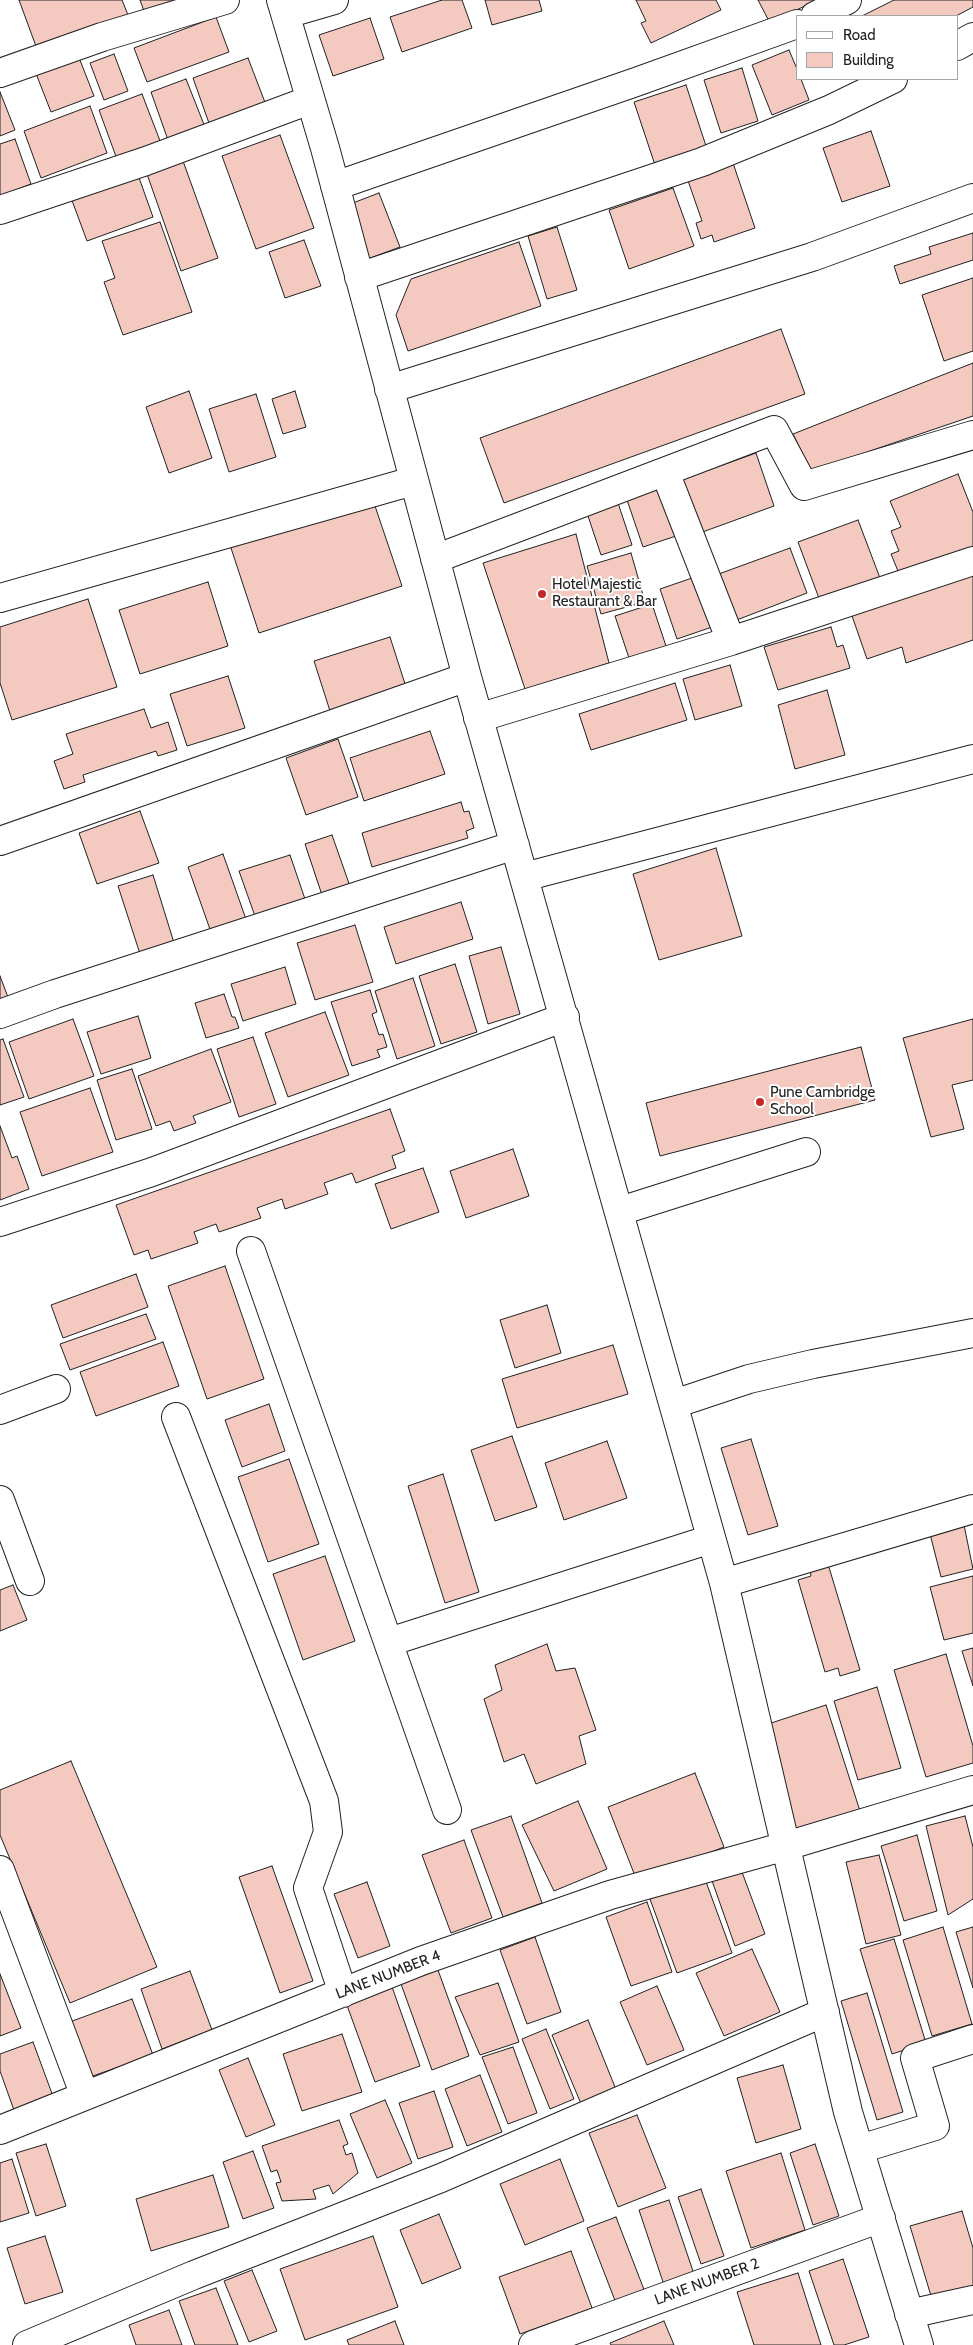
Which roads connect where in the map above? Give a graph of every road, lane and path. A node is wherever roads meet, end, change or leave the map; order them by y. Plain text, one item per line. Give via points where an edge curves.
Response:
1 (225, 0) edge
2 (334, 0) edge
3 (847, 0) edge
4 (283, 7) edge
5 (817, 15) edge
6 (796, 24) edge
7 (973, 37) edge
8 (958, 45) edge
9 (0, 73) edge
10 (891, 80) edge
11 (310, 100) junction
12 (335, 186) junction
13 (973, 198) edge
14 (0, 210) edge
15 (359, 278) junction
16 (388, 389) junction
17 (973, 435) edge
18 (665, 472) junction
19 (413, 481) junction
20 (435, 559) junction
21 (973, 561) edge
22 (0, 598) edge
23 (731, 641) junction
24 (467, 677) junction
25 (478, 718) junction
26 (973, 759) edge
27 (0, 841) edge
28 (515, 845) junction
29 (524, 877) junction
30 (0, 1014) edge
31 (565, 1017) junction
32 (806, 1152) dead end
33 (620, 1210) junction
34 (0, 1222) edge
35 (251, 1251) dead end
36 (973, 1333) edge
37 (56, 1389) dead end
38 (674, 1404) junction
39 (0, 1410) edge
40 (176, 1417) dead end
41 (0, 1500) edge
42 (973, 1509) edge
43 (711, 1539) junction
44 (30, 1580) dead end
45 (724, 1582) junction
46 (389, 1642) junction
47 (973, 1790) edge
48 (447, 1810) dead end
49 (786, 1846) junction
50 (0, 1870) edge
51 (343, 1993) junction
52 (824, 2012) junction
53 (973, 2039) edge
54 (85, 2096) junction
55 (0, 2130) edge
56 (860, 2149) junction
57 (880, 2218) junction
58 (973, 2300) edge
59 (909, 2314) junction
60 (27, 2345) edge
61 (533, 2345) edge
62 (919, 2345) edge

1 - 9 street
2 - 4 street
3 - 5 street
4 - 11 street
6 - 12 street
7 - 8 street
10 - 15 street via 702,162
11 - 12 street
11 - 14 street via 146,161
12 - 15 street
13 - 16 street via 812,257
15 - 16 street
16 - 19 street
17 - 18 street via 804,486 774,430
18 - 20 street
18 - 23 street
19 - 20 street
19 - 22 street
20 - 24 street
21 - 23 street
23 - 25 street
24 - 25 street
24 - 27 street
25 - 28 street
26 - 29 street
28 - 29 street
28 - 30 street
29 - 31 street
31 - 33 street
31 - 34 street via 152,1172
32 - 33 street
33 - 38 street
35 - 46 street
36 - 38 street via 813,1364 750,1379
37 - 39 street
38 - 43 street
40 - 51 street via 324,1801 328,1832 308,1888
41 - 44 street
42 - 45 street
43 - 45 street
43 - 46 street
45 - 49 street
46 - 48 street
47 - 49 street, LANE NUMBER 4
49 - 51 street, LANE NUMBER 4 via 610,1895 421,1961
49 - 52 street
50 - 54 street
51 - 54 street, LANE NUMBER 4
52 - 56 street
52 - 60 street via 441,2178
53 - 56 street via 915,2058 935,2126
54 - 55 street, LANE NUMBER 4
56 - 57 street
57 - 59 street
57 - 61 street, LANE NUMBER 2
58 - 59 street
59 - 62 street

